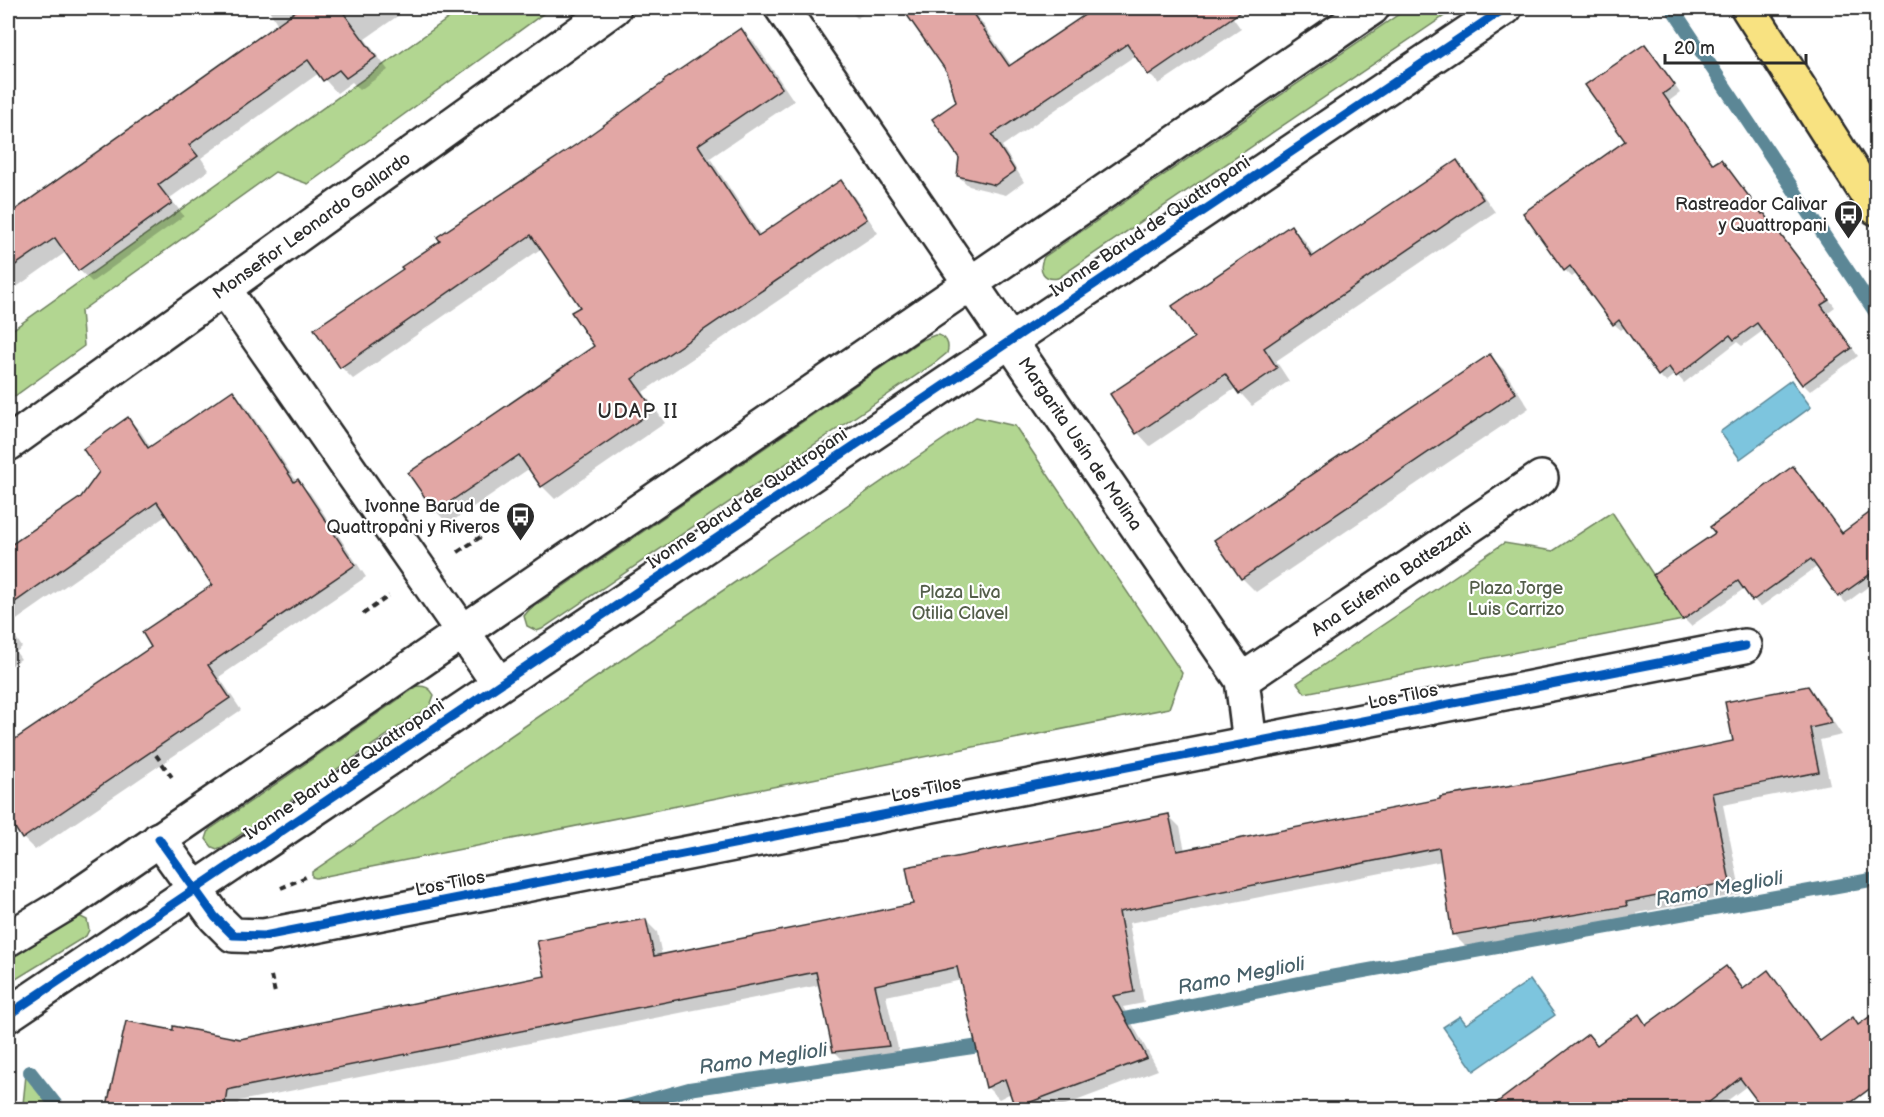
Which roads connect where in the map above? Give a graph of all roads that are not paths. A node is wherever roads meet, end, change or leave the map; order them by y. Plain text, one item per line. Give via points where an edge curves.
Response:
1 (614, 8) edge
2 (782, 8) edge
3 (1372, 8) edge
4 (1505, 8) edge
5 (1748, 8) edge
6 (1876, 208) edge
7 (970, 283) junction
8 (224, 289) junction
9 (1010, 340) junction
10 (8, 444) edge
11 (1541, 478) dead end
12 (462, 631) junction
13 (1745, 646) dead end
14 (1242, 680) junction
15 (499, 684) junction
16 (1250, 743) junction
17 (159, 839) junction
18 (195, 890) junction
19 (8, 939) edge
20 (8, 1015) edge

1 - 8 street, Monseñor Leonardo Gallardo
2 - 7 street, Margarita Usín de Molina
3 - 7 street
4 - 9 street, Ivonne Barud de Quattropani
5 - 6 main road
7 - 9 street, Margarita Usín de Molina
7 - 12 street
8 - 10 street, Monseñor Leonardo Gallardo
8 - 12 street
9 - 14 street, Margarita Usín de Molina
9 - 15 street, Ivonne Barud de Quattropani
11 - 14 street, Ana Eufemia Battezzati
12 - 15 street
12 - 17 street
13 - 16 street, Los Tilos
14 - 16 street, Margarita Usín de Molina
15 - 18 street, Ivonne Barud de Quattropani
16 - 18 street, Los Tilos via 264,936 233,935
17 - 18 street, Los Tilos
17 - 19 street
18 - 20 street, Ivonne Barud de Quattropani

